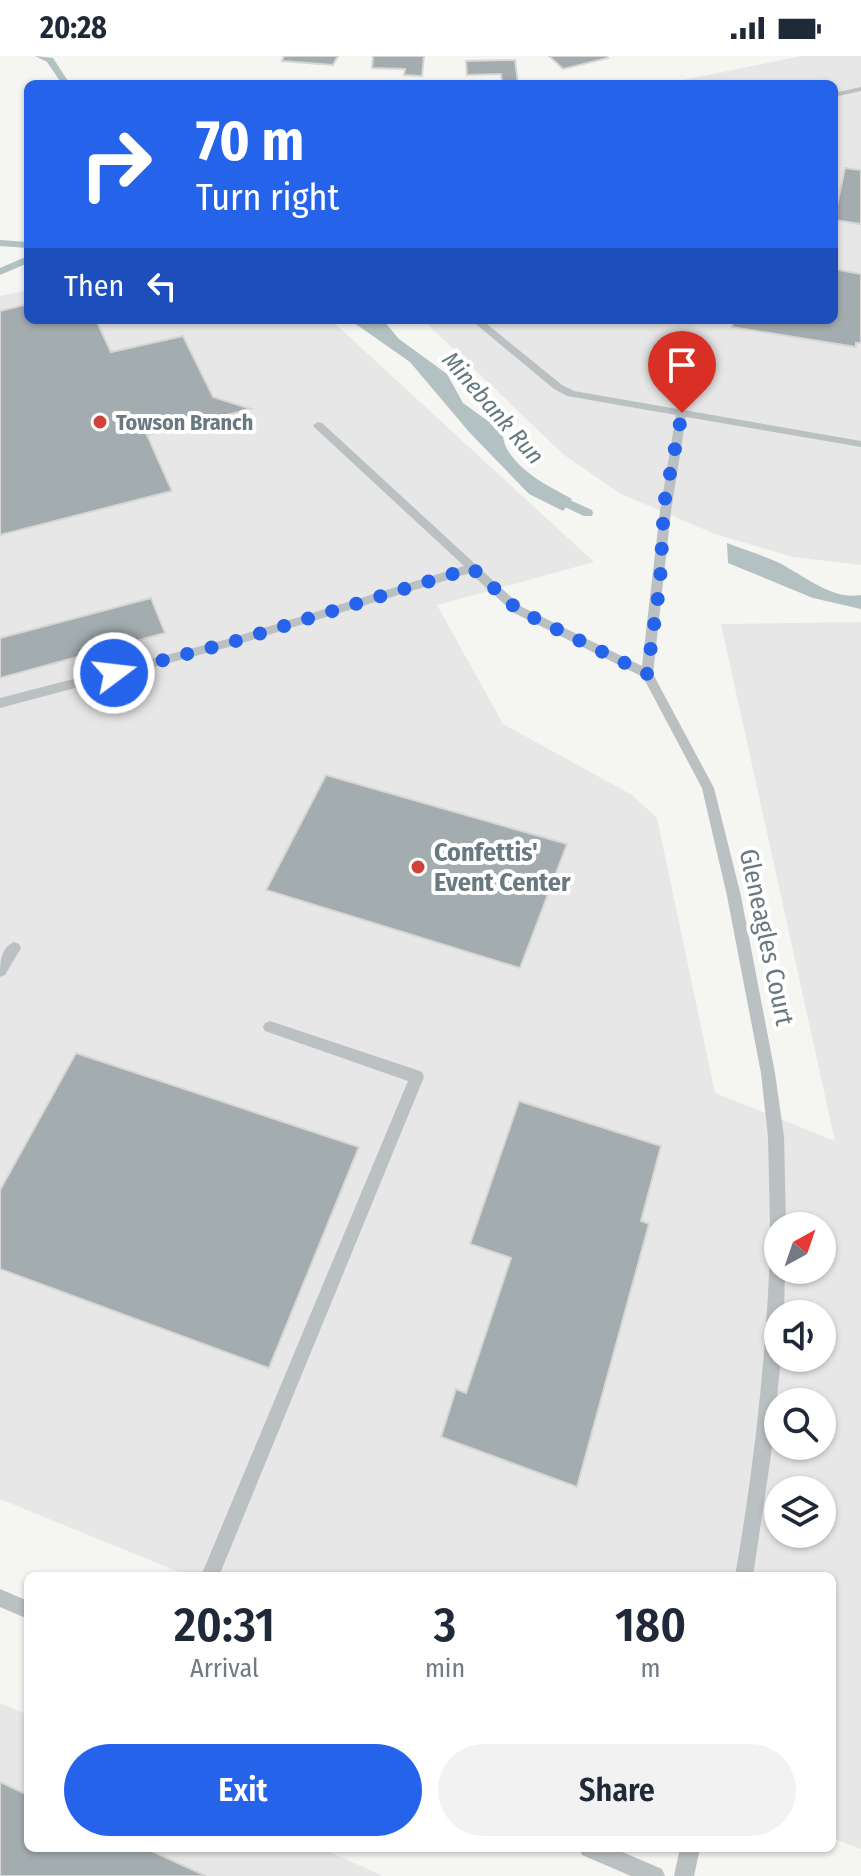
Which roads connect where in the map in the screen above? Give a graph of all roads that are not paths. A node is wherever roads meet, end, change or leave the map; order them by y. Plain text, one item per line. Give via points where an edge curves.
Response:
1 (861, 89) edge
2 (838, 94) edge
3 (481, 324) edge
4 (682, 413) junction
5 (318, 425) dead end
6 (861, 444) edge
7 (472, 568) junction
8 (647, 674) junction
9 (0, 703) edge
10 (14, 948) dead end
11 (0, 971) edge
12 (270, 1027) dead end
13 (778, 1212) edge
14 (777, 1284) edge
15 (212, 1572) edge
16 (745, 1572) edge
17 (0, 1598) edge
18 (24, 1608) edge
19 (598, 1852) edge
20 (689, 1852) edge
21 (655, 1876) edge
22 (684, 1876) edge

1 - 2 street
3 - 4 street via 571,394
4 - 6 street
4 - 8 street via 664,504
5 - 7 street
7 - 8 street via 518,610
7 - 9 street via 229,643
8 - 13 street, Gleneagles Court via 708,788 768,1073
10 - 11 street
12 - 15 street via 417,1077
14 - 16 street via 760,1482
17 - 18 street
19 - 21 street
20 - 22 street

